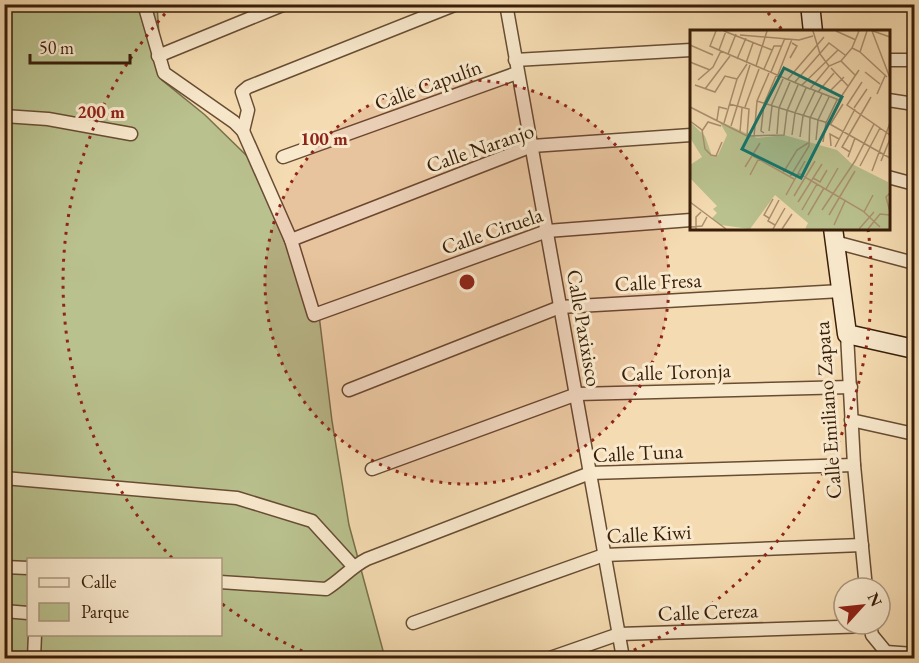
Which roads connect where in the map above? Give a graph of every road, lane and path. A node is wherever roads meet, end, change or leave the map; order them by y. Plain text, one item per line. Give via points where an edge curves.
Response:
1 (144, 4) edge
2 (285, 4) edge
3 (457, 4) edge
4 (506, 4) edge
5 (810, 4) edge
6 (813, 30) edge
7 (690, 50) edge
8 (158, 56) junction
9 (515, 60) junction
10 (889, 60) edge
11 (915, 60) edge
12 (518, 73) junction
13 (889, 100) edge
14 (915, 105) edge
15 (4, 116) edge
16 (243, 131) junction
17 (131, 134) dead end
18 (690, 135) edge
19 (532, 146) junction
20 (283, 157) dead end
21 (889, 177) edge
22 (915, 184) edge
23 (690, 220) edge
24 (547, 231) junction
25 (834, 235) edge
26 (291, 240) junction
27 (915, 263) edge
28 (841, 291) junction
29 (560, 307) junction
30 (847, 333) junction
31 (915, 349) edge
32 (851, 387) junction
33 (349, 390) dead end
34 (577, 394) junction
35 (851, 420) junction
36 (915, 434) edge
37 (854, 465) junction
38 (372, 469) dead end
39 (590, 473) junction
40 (4, 478) edge
41 (862, 545) junction
42 (604, 555) junction
43 (353, 566) junction
44 (4, 567) edge
45 (27, 568) edge
46 (865, 576) edge
47 (222, 582) edge
48 (4, 611) edge
49 (27, 613) edge
50 (413, 623) dead end
51 (832, 626) edge
52 (619, 634) junction
53 (35, 636) edge
54 (874, 636) edge
55 (915, 654) edge
56 (34, 658) edge
57 (550, 658) edge
58 (623, 658) edge

1 - 8 street
2 - 8 street
3 - 16 street via 248,87 242,92 248,110
4 - 9 street, Calle Paxixisco
5 - 6 main road
7 - 9 street
8 - 16 street via 164,73
9 - 12 street, Calle Paxixisco
10 - 11 street
12 - 19 street, Calle Paxixisco
12 - 20 street, Calle Capulín
13 - 14 street
15 - 17 street via 48,119
16 - 26 street
18 - 19 street, Calle Naranjo
19 - 24 street, Calle Paxixisco
19 - 26 street, Calle Naranjo
21 - 22 street
23 - 24 street, Calle Ciruela
24 - 26 street, Calle Ciruela via 314,315
24 - 29 street, Calle Paxixisco
25 - 27 street
25 - 28 main road, Calle Emiliano Zapata
28 - 29 street, Calle Fresa
28 - 30 main road, Calle Emiliano Zapata
29 - 33 street, Calle Fresa
29 - 34 street, Calle Paxixisco
30 - 31 main road
30 - 32 street, Calle Emiliano Zapata
32 - 34 street, Calle Toronja
32 - 35 street, Calle Emiliano Zapata
34 - 38 street, Calle Toronja
34 - 39 street, Calle Paxixisco
35 - 36 street
35 - 37 street, Calle Emiliano Zapata
37 - 39 street, Calle Tuna
37 - 41 street, Calle Emiliano Zapata
39 - 42 street, Calle Paxixisco
39 - 43 street, Calle Tuna
40 - 43 street via 237,498 312,521
41 - 42 street, Calle Kiwi
41 - 46 street, Calle Emiliano Zapata
42 - 50 street, Calle Kiwi
42 - 52 street, Calle Paxixisco
43 - 47 street via 326,590
44 - 45 street
48 - 49 street
51 - 52 street, Calle Cereza
52 - 57 street, Calle Cereza
52 - 58 street, Calle Paxixisco
53 - 56 street
54 - 55 street via 886,652

